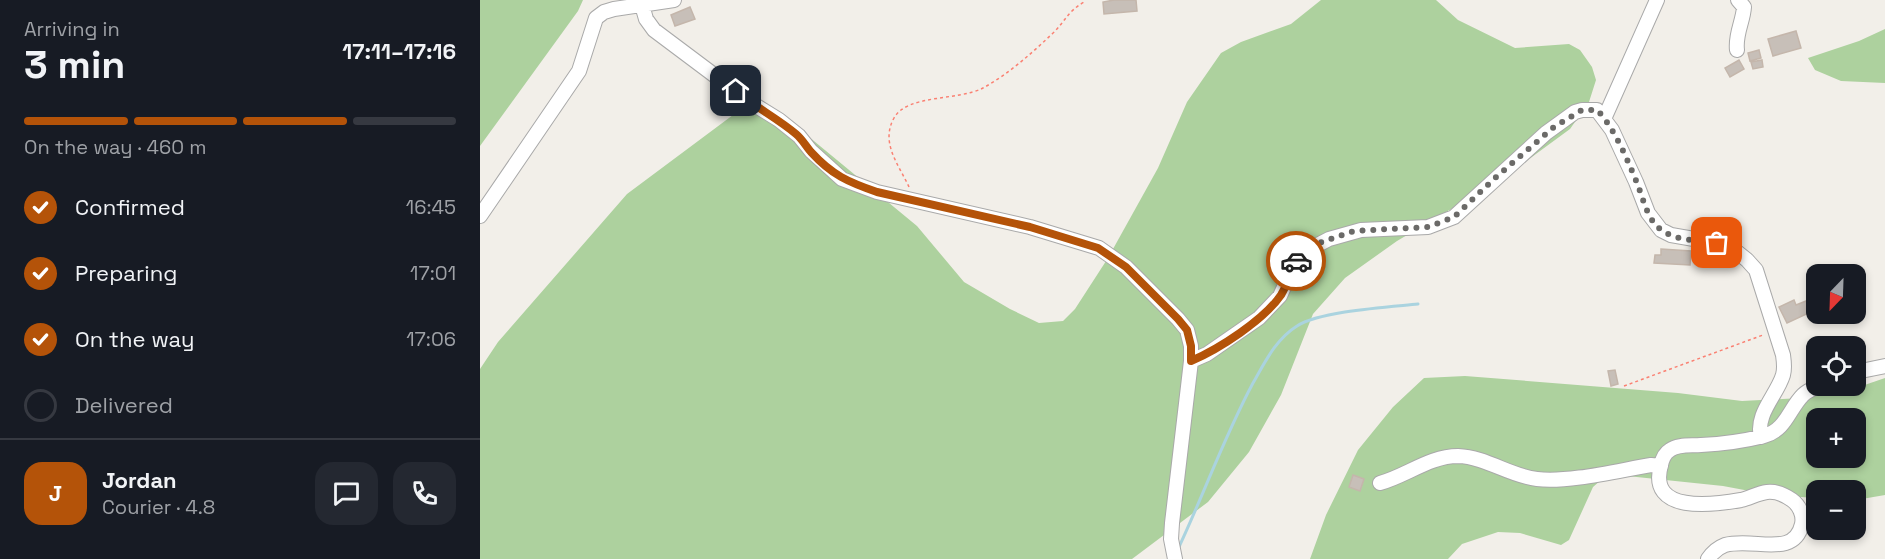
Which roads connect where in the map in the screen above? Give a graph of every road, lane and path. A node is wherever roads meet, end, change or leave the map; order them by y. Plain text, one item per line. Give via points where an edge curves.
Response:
1 (674, 0) edge
2 (1657, 0) edge
3 (1738, 0) edge
4 (1084, 2) dead end
5 (642, 5) junction
6 (1737, 50) dead end
7 (1604, 119) junction
8 (916, 201) junction
9 (480, 216) edge
10 (1775, 331) junction
11 (1191, 361) junction
12 (1885, 366) edge
13 (1866, 370) edge
14 (1624, 386) dead end
15 (1806, 392) edge
16 (1761, 436) junction
17 (1660, 466) junction
18 (1380, 483) dead end
19 (1175, 559) edge
20 (1707, 559) edge

1 - 5 street
2 - 7 street
3 - 6 street via 1744,7 1736,36
4 - 8 path via 1069,12 1047,39 979,90 898,110 889,130 890,148
5 - 8 street via 654,30 792,131 842,179
5 - 9 street via 614,9 596,18 579,71
7 - 10 street via 1652,220 1671,235 1717,243 1747,260 1756,270
7 - 11 street via 1597,110 1575,112 1546,133 1454,217 1428,227 1361,230 1308,249 1298,256 1280,296 1259,318
8 - 11 street via 1030,227 1098,248 1126,267 1178,319 1187,330
10 - 14 path
10 - 16 street via 1784,374 1759,425
11 - 19 street via 1172,523
12 - 13 street
15 - 16 street via 1785,422 1772,434
16 - 17 street via 1679,447 1670,450
17 - 18 street via 1537,479 1458,456
17 - 20 street via 1661,489 1683,503 1718,504 1770,492 1786,496 1799,507 1803,519 1795,546 1773,552 1726,545

